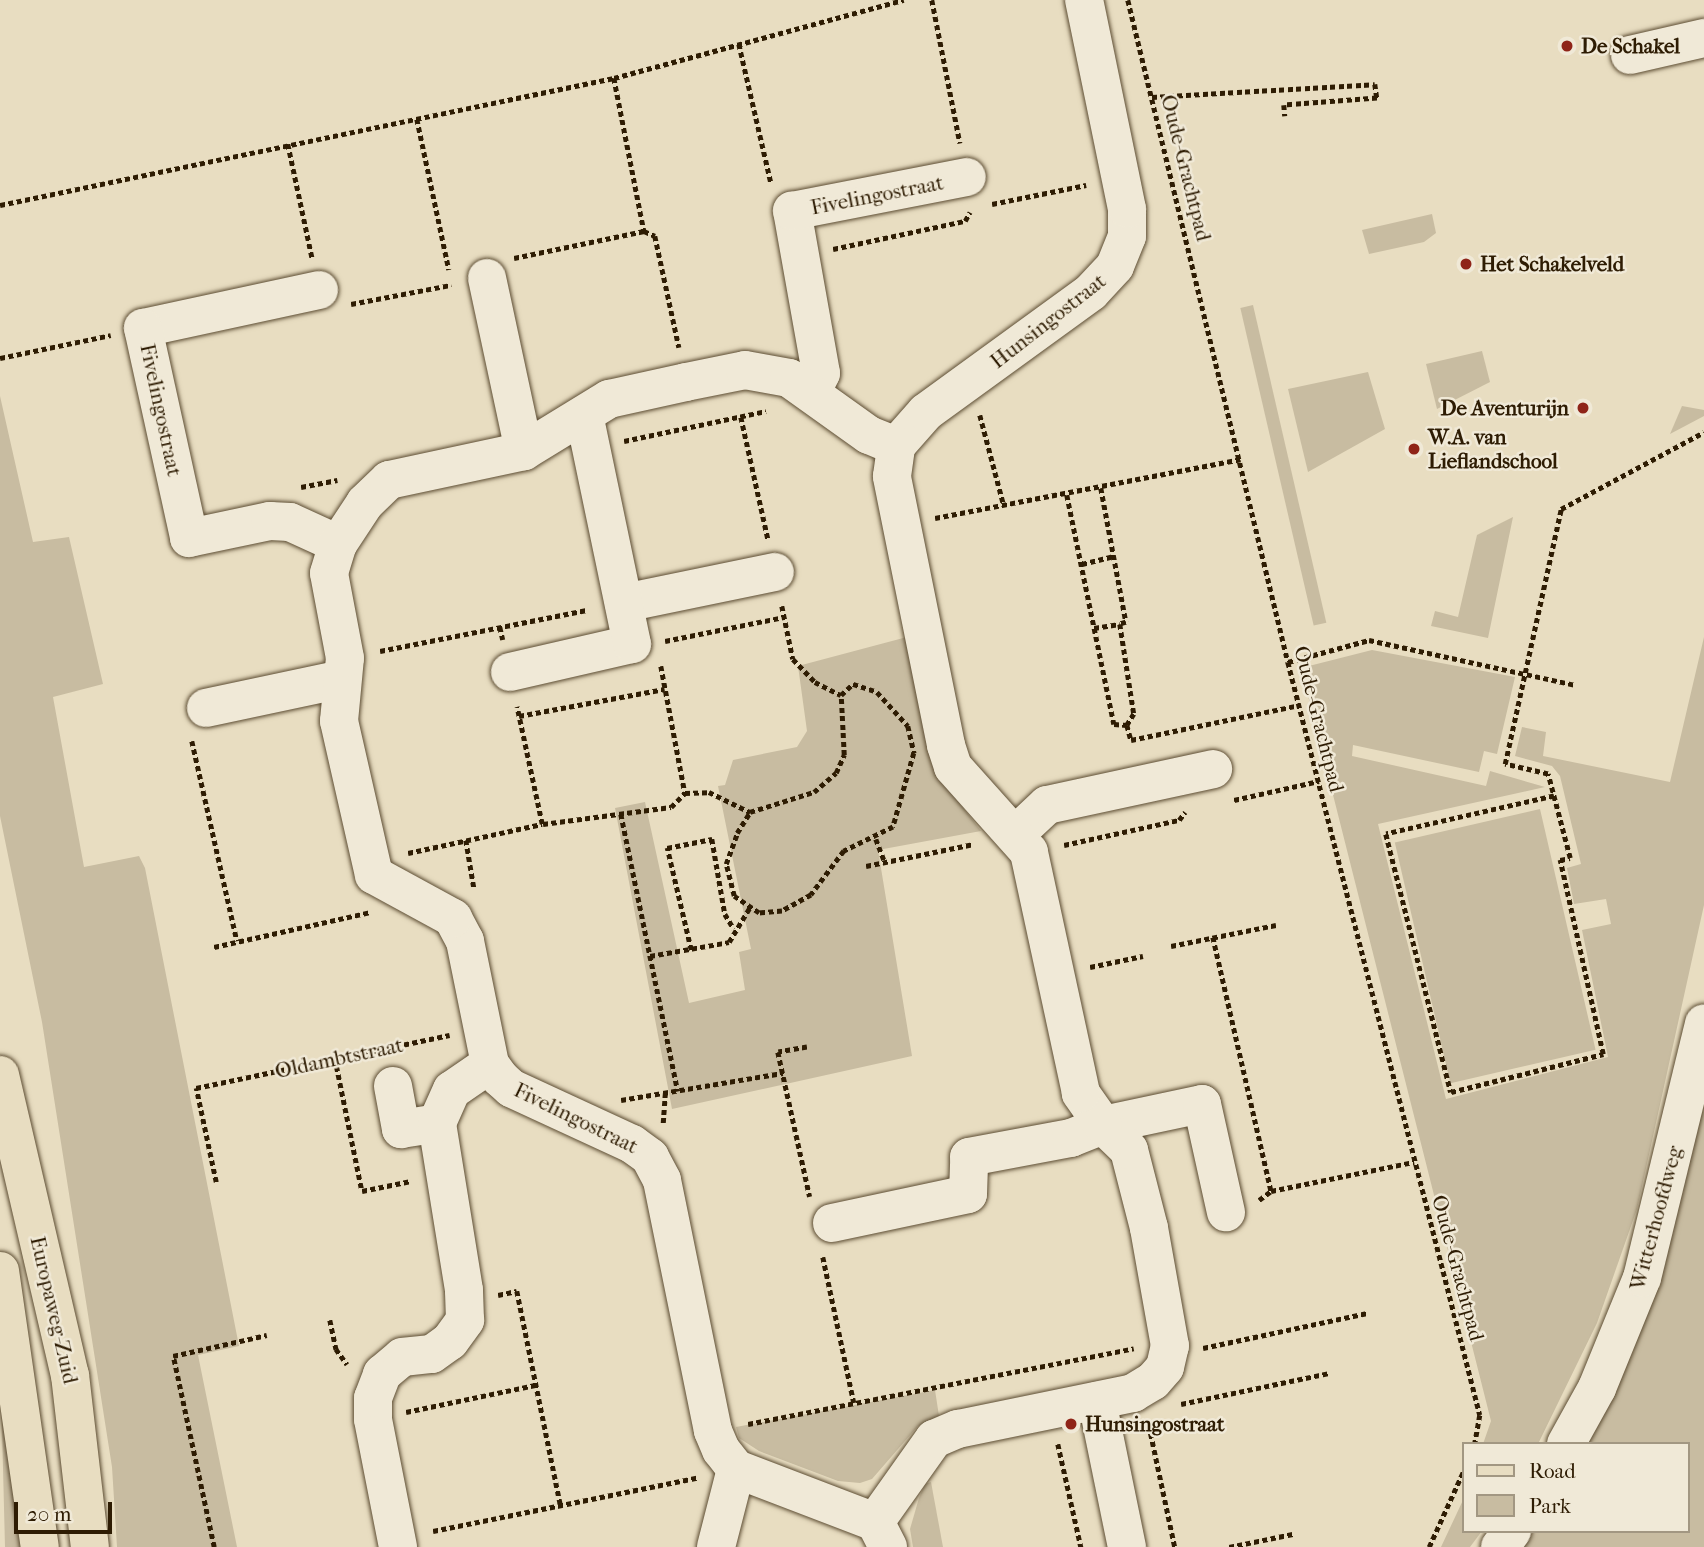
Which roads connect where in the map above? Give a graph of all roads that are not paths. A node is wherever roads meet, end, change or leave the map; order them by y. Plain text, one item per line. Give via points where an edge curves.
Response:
1 (1084, 0) edge
2 (1704, 38) edge
3 (1630, 55) dead end
4 (969, 192) road end
5 (486, 278) dead end
6 (319, 290) road end
7 (811, 393) junction
8 (587, 432) junction
9 (896, 446) junction
10 (524, 451) junction
11 (338, 544) junction
12 (775, 572) dead end
13 (636, 601) junction
14 (343, 668) junction
15 (510, 671) road end
16 (206, 709) road end
17 (1213, 769) dead end
18 (1015, 835) junction
19 (1704, 1023) edge
20 (486, 1046) junction
21 (0, 1075) edge
22 (393, 1086) dead end
23 (437, 1123) junction
24 (1103, 1125) junction
25 (1226, 1213) road end
26 (832, 1223) dead end
27 (0, 1271) edge
28 (1099, 1411) junction
29 (1567, 1442) edge
30 (735, 1472) junction
31 (881, 1534) edge
32 (40, 1547) edge
33 (90, 1547) edge
34 (398, 1547) edge
35 (716, 1547) edge
36 (1127, 1547) edge

1 - 9 street, Hunsingostraat via 1127,208 1127,236 1104,282 926,412
2 - 3 street
4 - 7 street, Fivelingostraat via 792,211 821,373
5 - 10 street
6 - 11 street, Fivelingostraat via 142,328 188,538 270,521 290,522
7 - 8 street via 789,377 746,370 609,399
7 - 9 street via 869,435
8 - 10 street
8 - 13 street
9 - 18 street via 892,476 900,525 953,767
10 - 11 street via 389,480 365,503
11 - 14 street via 329,573
12 - 13 street
13 - 15 street via 632,644
14 - 16 street
14 - 20 street via 339,720 374,875 453,918 465,941
17 - 18 street via 1047,805
18 - 24 street via 1029,852 1081,1093
19 - 29 street, Witterhoofdweg via 1642,1278 1597,1388
20 - 23 street via 452,1090
20 - 30 street, Fivelingostraat via 511,1088 632,1144 650,1157 662,1180 713,1431
21 - 33 main road, Europaweg-Zuid via 70,1375
22 - 23 street via 401,1129
23 - 34 street via 466,1302 465,1320 450,1341 432,1354 402,1357 382,1374 373,1398
24 - 25 street via 1202,1104
24 - 26 street via 1071,1138 969,1157 968,1194
24 - 28 street via 1129,1150 1169,1348 1153,1381
27 - 32 main road, Europaweg-Zuid
28 - 31 street via 1040,1413 958,1429 934,1439
28 - 36 street
30 - 31 street
30 - 35 street

